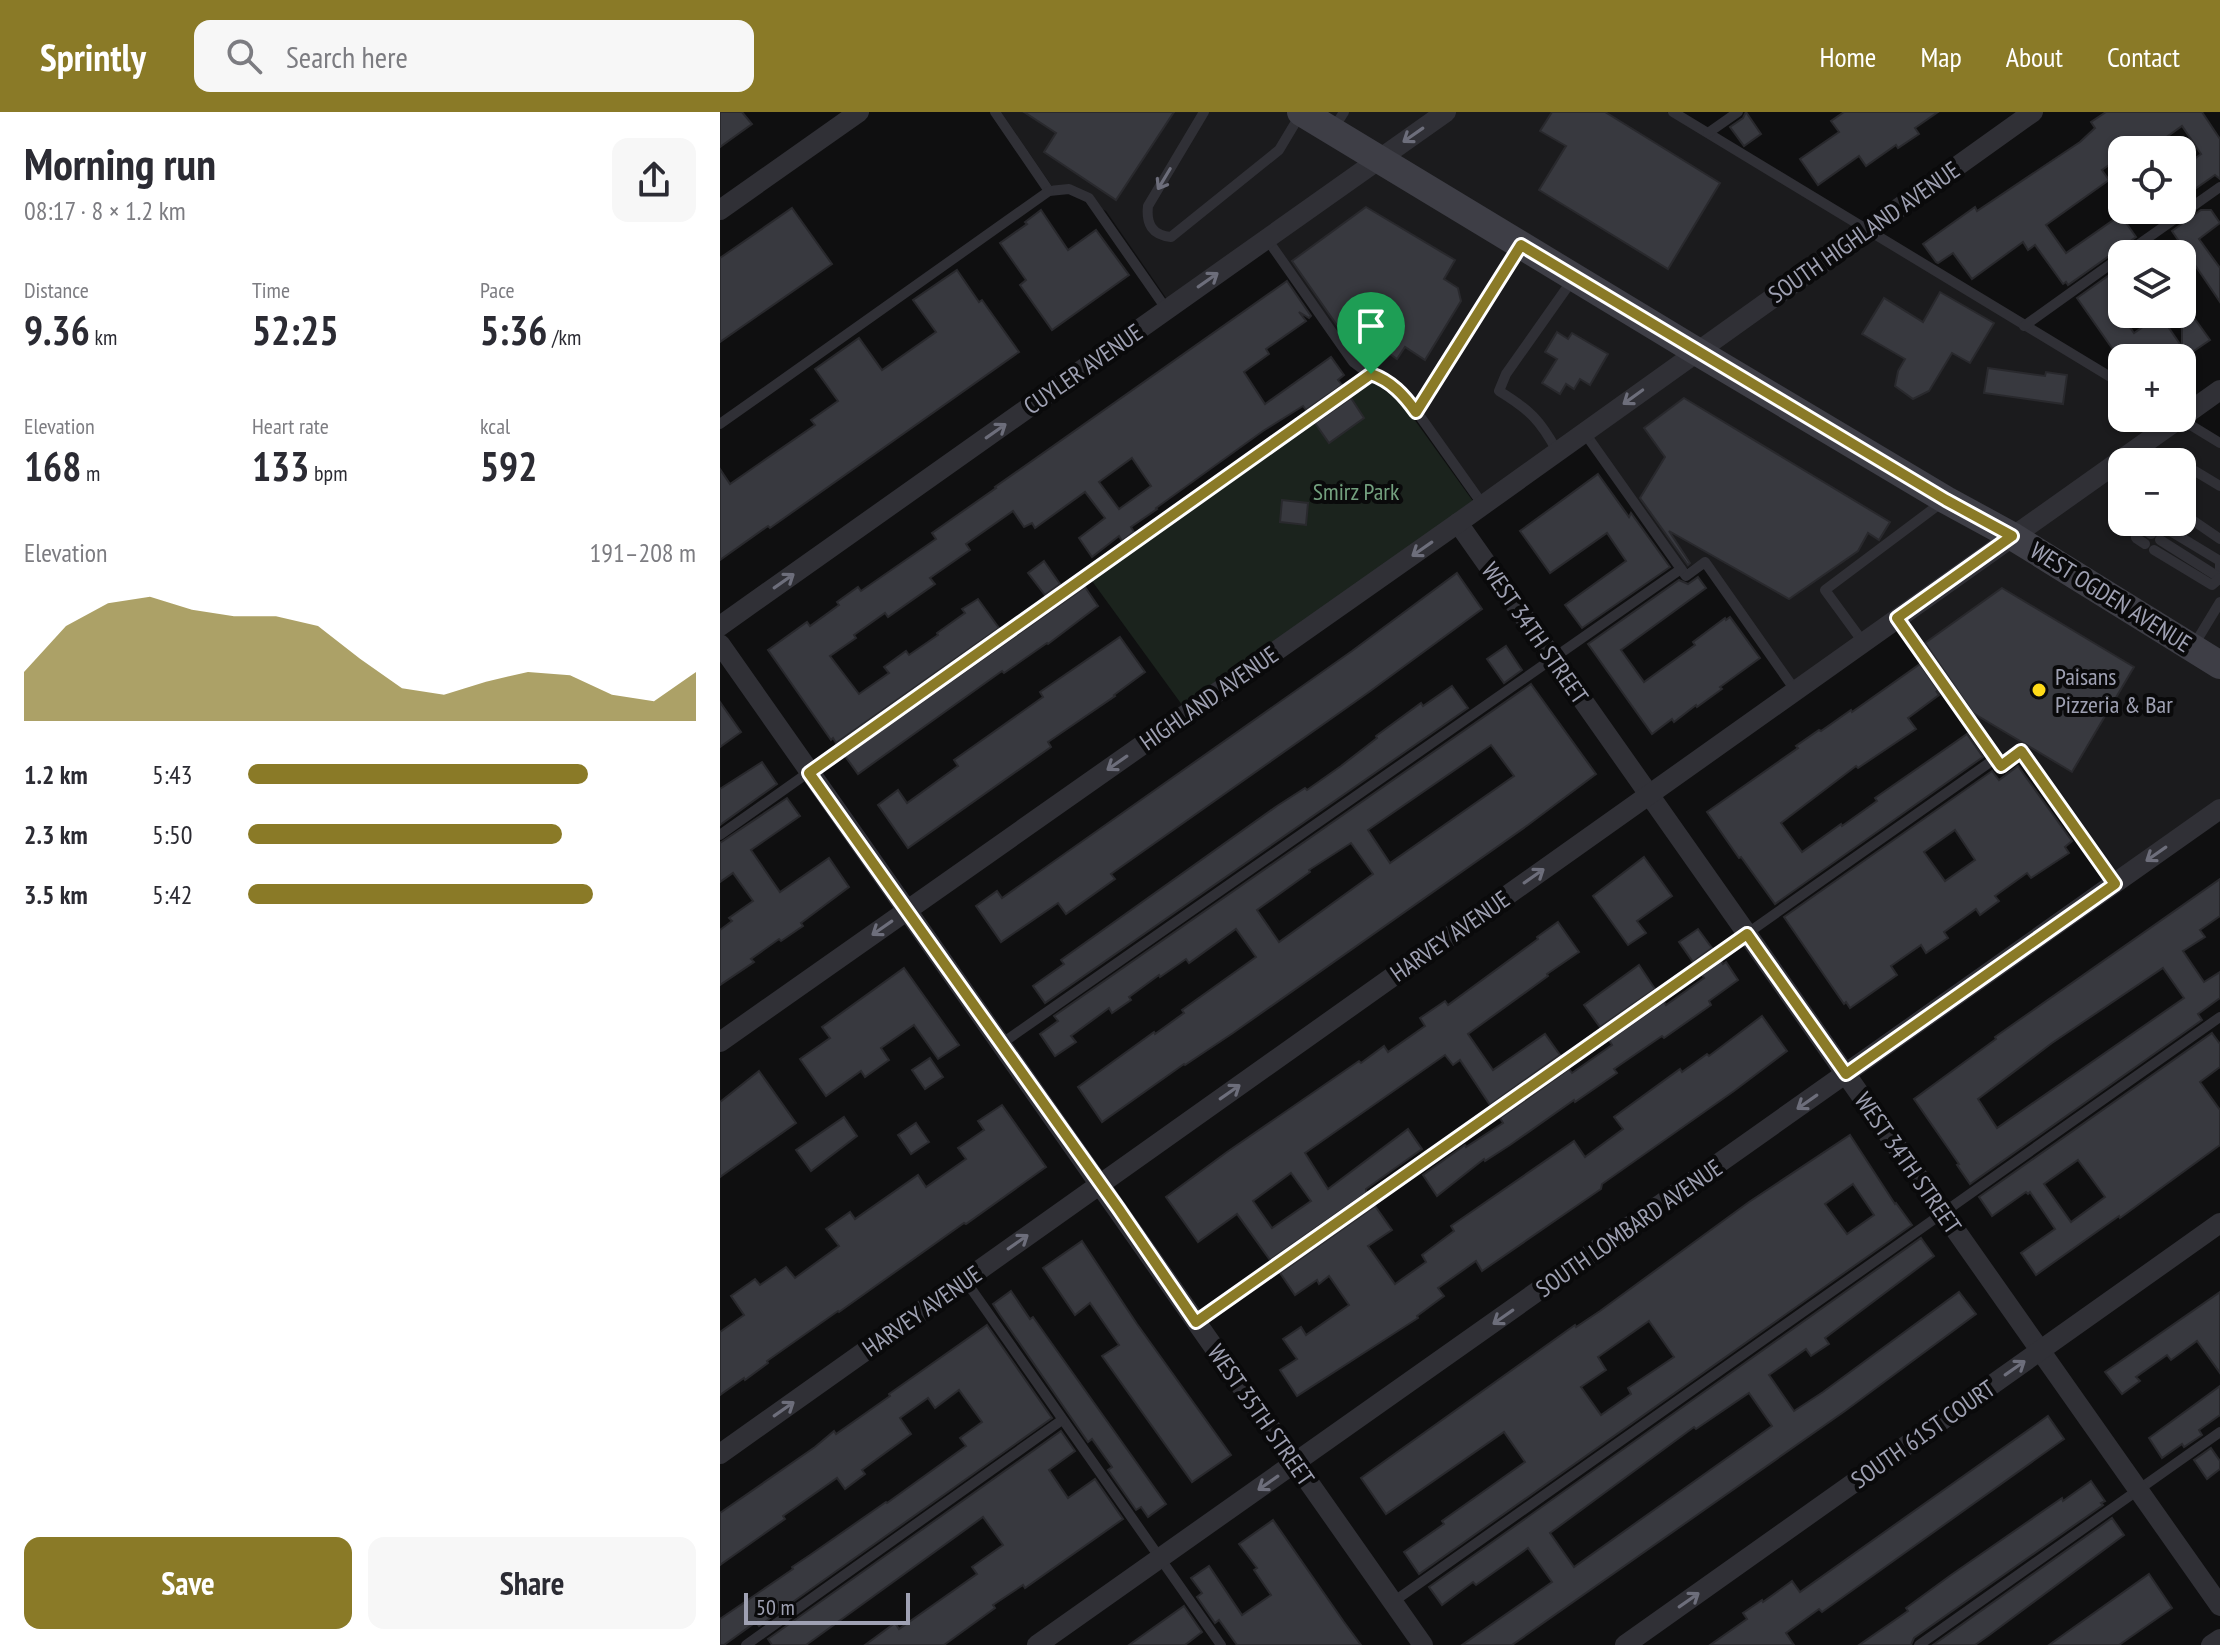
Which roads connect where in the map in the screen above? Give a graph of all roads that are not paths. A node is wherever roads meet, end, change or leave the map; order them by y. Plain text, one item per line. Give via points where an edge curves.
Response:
1 (859, 112) edge
2 (995, 112) edge
3 (1204, 112) edge
4 (1301, 112) edge
5 (1446, 112) edge
6 (1673, 112) edge
7 (1738, 112) edge
8 (2033, 112) edge
9 (2003, 120) edge
10 (1338, 121) edge
11 (1708, 133) junction
12 (1380, 159) junction
13 (2220, 187) edge
14 (1049, 191) junction
15 (720, 210) edge
16 (1866, 230) junction
17 (1267, 239) junction
18 (2145, 240) edge
19 (1521, 245) junction
20 (2108, 266) edge
21 (1575, 278) junction
22 (1167, 310) junction
23 (2024, 326) junction
24 (1696, 351) junction
25 (1371, 374) junction
26 (2108, 376) edge
27 (2220, 390) edge
28 (2196, 407) edge
29 (1416, 412) junction
30 (720, 424) edge
31 (2196, 428) edge
32 (1584, 432) junction
33 (2160, 432) edge
34 (2220, 443) edge
35 (1557, 451) junction
36 (2196, 472) edge
37 (2220, 486) edge
38 (1946, 500) junction
39 (1483, 505) junction
40 (1458, 523) junction
41 (2196, 523) edge
42 (2012, 536) junction
43 (2148, 536) edge
44 (2179, 536) edge
45 (2220, 539) edge
46 (1681, 569) junction
47 (2220, 578) edge
48 (2220, 602) edge
49 (1897, 618) junction
50 (720, 626) edge
51 (1863, 642) junction
52 (720, 644) edge
53 (2192, 648) junction
54 (1553, 658) junction
55 (2220, 665) edge
56 (1795, 690) junction
57 (1996, 758) junction
58 (809, 773) junction
59 (1649, 794) junction
60 (2219, 811) edge
61 (720, 835) edge
62 (2115, 884) junction
63 (906, 911) junction
64 (1747, 934) junction
65 (2220, 1017) edge
66 (720, 1042) edge
67 (1001, 1044) junction
68 (1846, 1074) junction
69 (1101, 1184) junction
70 (1943, 1213) junction
71 (2220, 1223) edge
72 (965, 1280) junction
73 (1196, 1322) junction
74 (2040, 1351) junction
75 (1062, 1420) junction
76 (2220, 1432) edge
77 (720, 1454) edge
78 (1296, 1464) junction
79 (2139, 1490) junction
80 (1159, 1559) junction
81 (1393, 1602) junction
82 (2220, 1606) edge
83 (2220, 1639) edge
84 (746, 1645) edge
85 (1037, 1645) edge
86 (1221, 1645) edge
87 (1423, 1645) edge
88 (1625, 1645) edge
89 (1919, 1645) edge
90 (2211, 1645) edge

1 - 15 street
2 - 14 lane
3 -> 4 lane via 1148,206 1147,218 1161,236 1171,237 1279,150
4 - 10 main road, WEST OGDEN AVENUE
5 -> 12 street, CUYLER AVENUE
6 - 11 lane
7 - 11 lane
8 - 9 street, SOUTH HIGHLAND AVENUE
9 - 16 street, SOUTH HIGHLAND AVENUE
10 - 12 main road, WEST OGDEN AVENUE
11 - 16 lane
12 - 17 street, CUYLER AVENUE
12 - 19 main road, WEST OGDEN AVENUE
13 - 18 lane
14 - 22 lane via 1069,189 1089,198
14 - 30 lane
16 - 23 lane
16 - 24 street, SOUTH HIGHLAND AVENUE
22 -> 17 street, CUYLER AVENUE
17 - 25 lane via 1353,362
19 - 21 main road, WEST OGDEN AVENUE
19 - 29 lane
20 - 23 lane
21 - 24 main road, WEST OGDEN AVENUE
21 - 35 lane via 1499,391 1539,421
50 -> 22 street, CUYLER AVENUE
23 - 26 lane
24 -> 32 street, HIGHLAND AVENUE
24 - 38 main road, WEST OGDEN AVENUE
25 - 29 lane via 1384,378
25 - 58 lane
27 - 28 street, HARVEY AVENUE
29 - 39 lane
31 - 34 lane
32 - 35 street, HIGHLAND AVENUE
32 - 46 lane
33 - 42 street, HARVEY AVENUE
35 - 39 street, HIGHLAND AVENUE
36 - 37 lane
38 - 42 main road, WEST OGDEN AVENUE
38 - 51 lane via 1825,590
39 - 40 street, HIGHLAND AVENUE
40 - 54 street, WEST 34TH STREET
40 -> 63 street, HIGHLAND AVENUE
41 - 45 lane
42 - 49 street, HARVEY AVENUE
42 - 53 main road, WEST OGDEN AVENUE
43 - 47 lane via 2212,585
44 - 47 lane via 2220,561
46 - 54 lane
46 - 56 lane via 1686,576 1705,562
48 - 53 lane
49 - 51 street, HARVEY AVENUE
49 - 57 lane
51 - 56 street, HARVEY AVENUE
52 - 58 street, WEST 35TH STREET
53 - 55 main road, WEST OGDEN AVENUE
54 - 59 street, WEST 34TH STREET
54 - 67 lane
56 - 59 street, HARVEY AVENUE
57 - 62 lane via 2001,766 2021,751
57 - 64 lane
58 - 61 lane
58 - 63 street, WEST 35TH STREET
59 - 64 street, WEST 34TH STREET
69 -> 59 street, HARVEY AVENUE
60 -> 62 street, SOUTH LOMBARD AVENUE
62 - 68 street, SOUTH LOMBARD AVENUE
63 -> 66 street, HIGHLAND AVENUE
63 - 67 street, WEST 35TH STREET
64 - 68 street, WEST 34TH STREET
64 - 73 lane
65 - 70 lane
67 - 69 street, WEST 35TH STREET
68 - 70 street, WEST 34TH STREET
68 -> 78 street, SOUTH LOMBARD AVENUE
72 -> 69 street, HARVEY AVENUE
69 - 73 street, WEST 35TH STREET
70 - 74 street, WEST 34TH STREET
70 - 81 lane
71 - 74 street, SOUTH 61ST COURT
72 - 75 lane
77 -> 72 street, HARVEY AVENUE
73 - 78 street, WEST 35TH STREET
74 - 79 street, WEST 34TH STREET
88 -> 74 street, SOUTH 61ST COURT
75 - 80 lane
75 - 84 lane
76 - 79 lane
78 -> 80 street, SOUTH LOMBARD AVENUE
78 - 81 street, WEST 35TH STREET
79 - 82 street, WEST 34TH STREET
79 - 89 lane
80 - 85 street, SOUTH LOMBARD AVENUE
80 - 86 lane
81 - 87 street, WEST 35TH STREET
83 - 90 street

